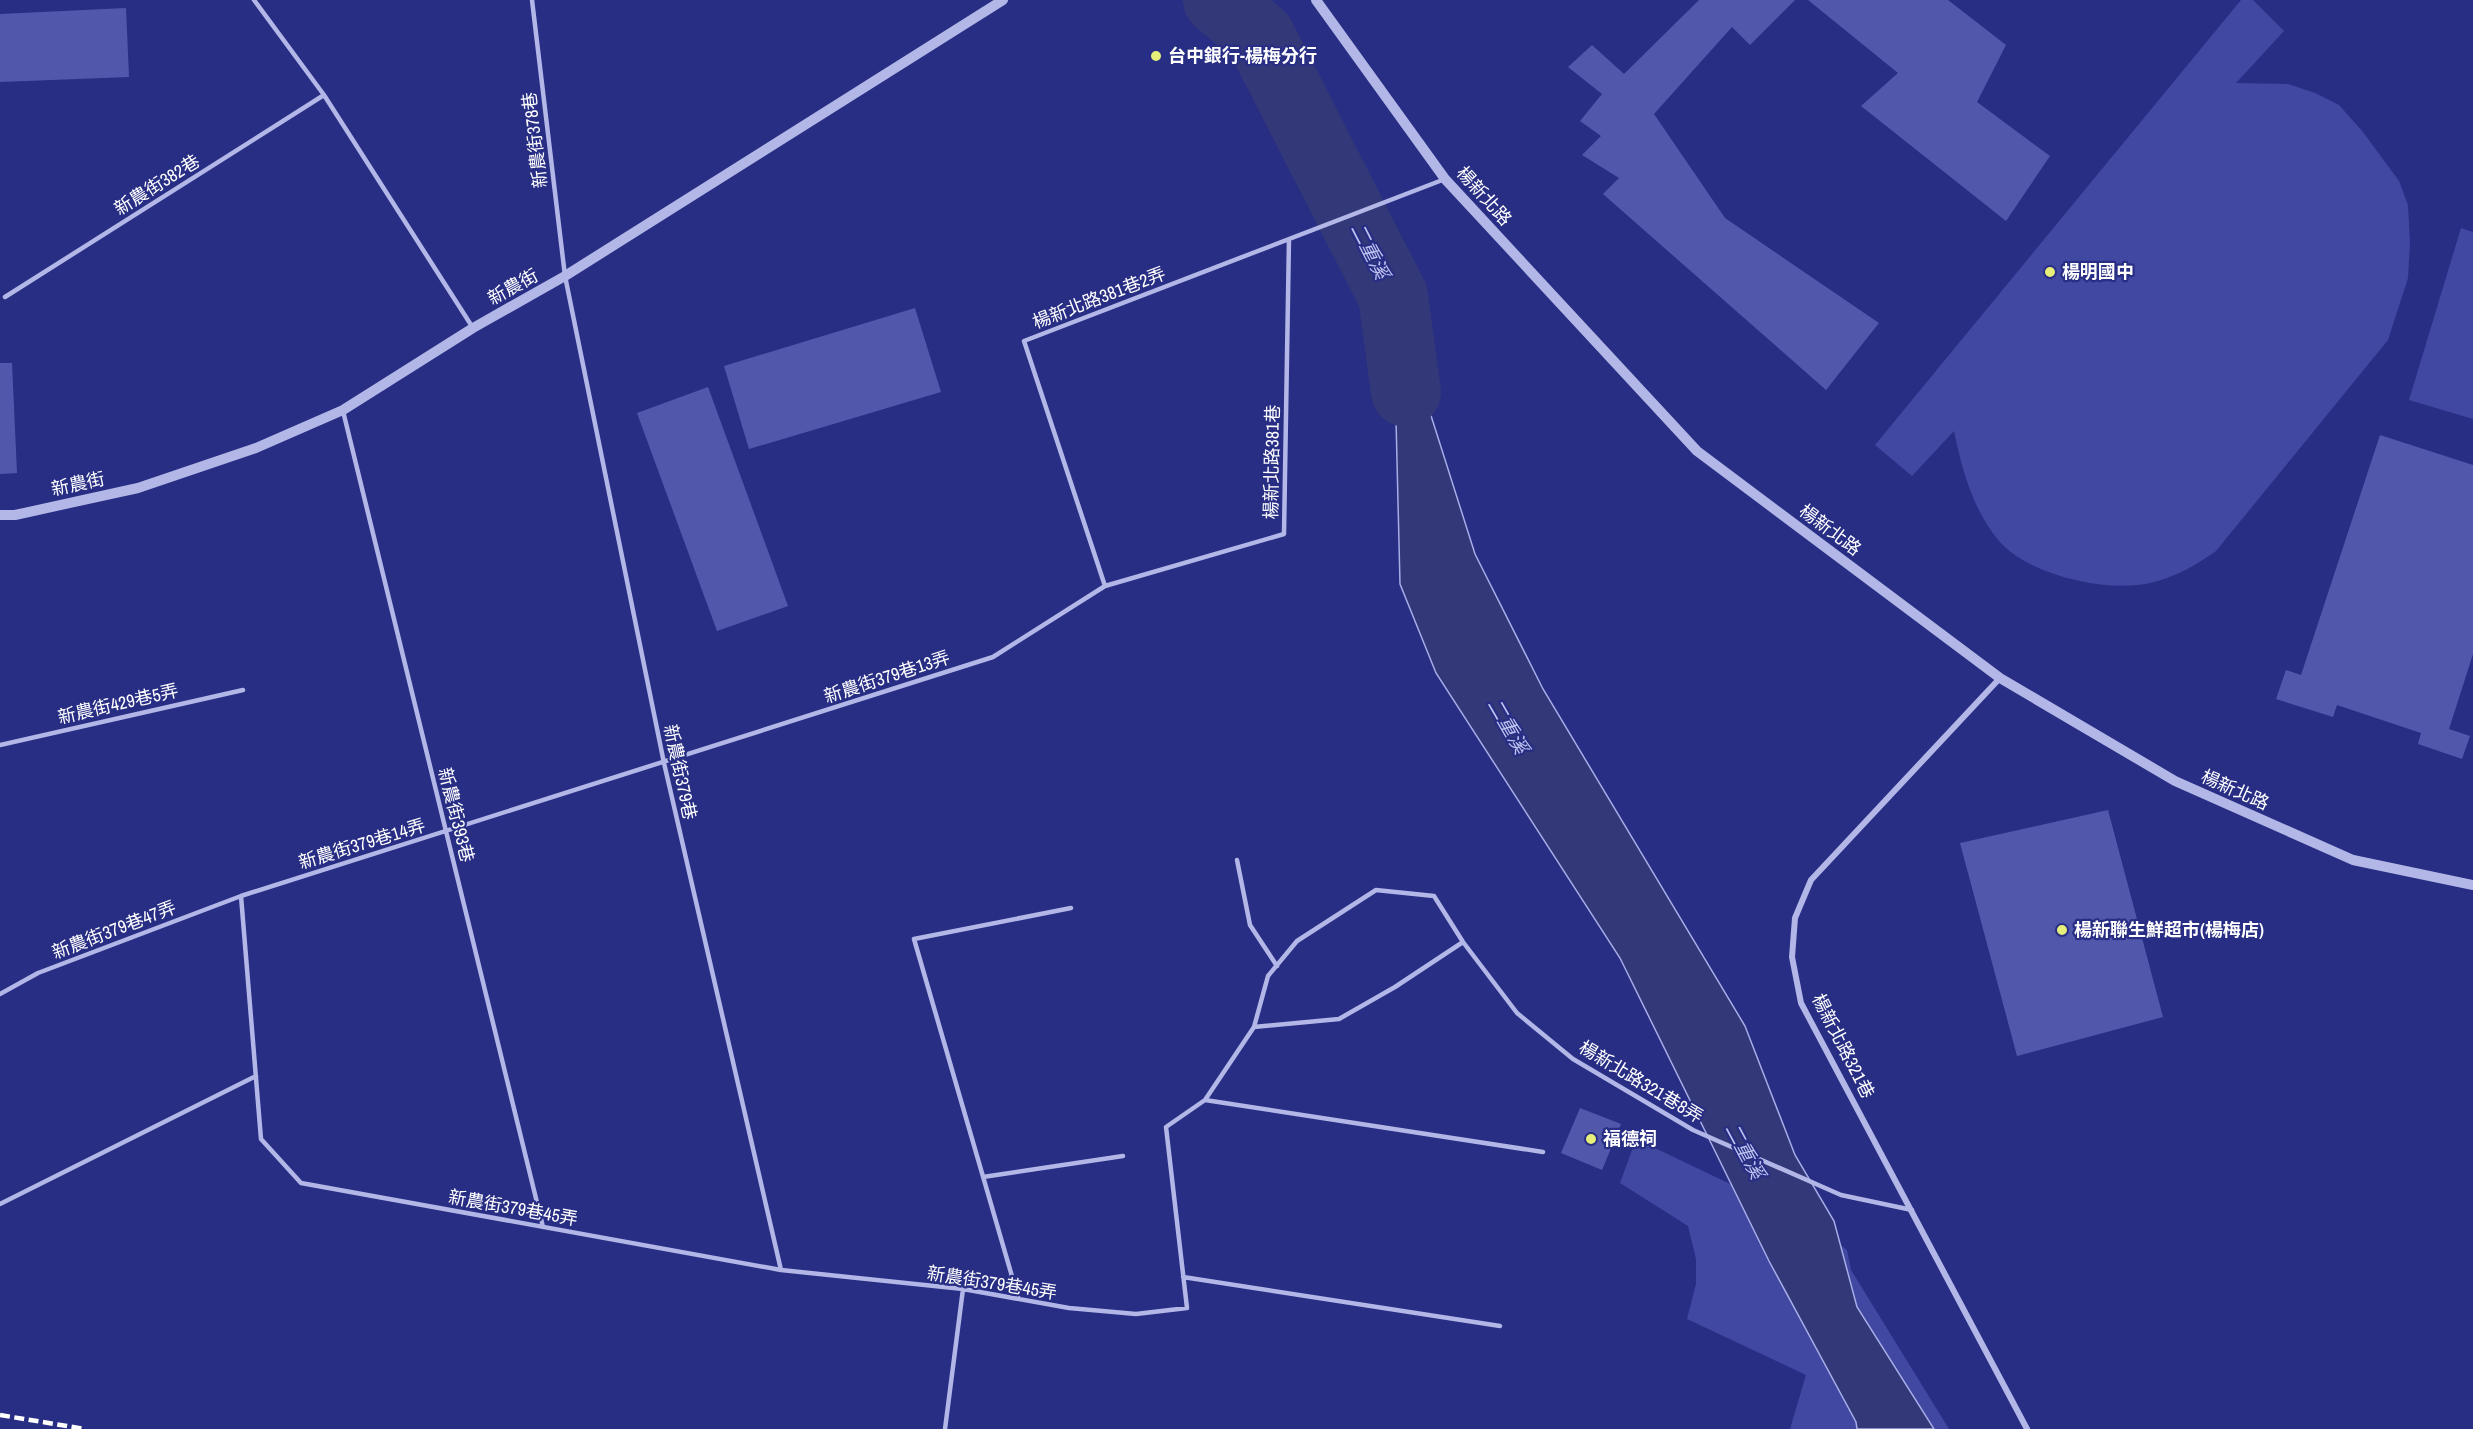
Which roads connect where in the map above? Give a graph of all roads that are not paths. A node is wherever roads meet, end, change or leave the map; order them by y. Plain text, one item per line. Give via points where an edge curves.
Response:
1 (254, 0) edge
2 (532, 0) edge
3 (1003, 0) edge
4 (1316, 0) edge
5 (324, 95) junction
6 (1445, 179) junction
7 (1290, 239) junction
8 (565, 276) junction
9 (5, 297) dead end
10 (473, 328) junction
11 (343, 411) junction
12 (0, 515) edge
13 (1105, 586) junction
14 (2000, 678) junction
15 (243, 690) dead end
16 (0, 745) edge
17 (664, 763) junction
18 (447, 832) junction
19 (1237, 861) dead end
20 (2473, 885) edge
21 (241, 896) junction
22 (1071, 908) dead end
23 (1463, 942) junction
24 (1277, 966) junction
25 (0, 994) edge
26 (1254, 1027) junction
27 (256, 1076) junction
28 (1205, 1100) junction
29 (1543, 1152) dead end
30 (1123, 1155) dead end
31 (983, 1177) junction
32 (0, 1204) edge
33 (1912, 1210) junction
34 (543, 1227) junction
35 (781, 1270) junction
36 (1183, 1277) junction
37 (963, 1289) junction
38 (1018, 1297) junction
39 (1500, 1326) dead end
40 (945, 1429) edge
41 (2027, 1429) edge

1 - 5 lane
2 - 8 lane, 新農街378巷
3 - 8 street, 新農街
4 - 6 street, 楊新北路
5 - 9 lane, 新農街382巷
5 - 10 lane
6 - 7 lane
6 - 14 street, 楊新北路 via 1697,451
7 - 13 lane, 楊新北路381巷 via 1284,534
7 - 13 lane, 楊新北路381巷2弄 via 1024,341
8 - 10 street, 新農街
8 - 17 lane, 新農街379巷
10 - 11 street, 新農街
11 - 12 street, 新農街 via 256,448 138,488
11 - 18 lane, 新農街393巷
13 - 17 lane, 新農街379巷13弄 via 993,657
14 - 20 street, 楊新北路 via 2175,781 2353,860
14 - 33 street, 楊新北路321巷 via 1811,880 1795,918 1792,957 1801,1003
15 - 16 lane, 新農街429巷5弄
17 - 18 lane, 新農街379巷14弄
17 - 35 lane, 新農街379巷
18 - 21 lane, 新農街379巷14弄
18 - 34 lane, 新農街393巷
19 - 24 lane via 1250,925
21 - 25 lane, 新農街379巷47弄 via 38,973
21 - 27 lane, 新農街379巷45弄
22 - 31 lane via 914,939
23 - 24 lane, 新農街379巷45弄 via 1434,896 1376,890 1297,941
23 - 26 lane via 1339,1019
23 - 33 lane, 楊新北路321巷8弄 via 1517,1013 1573,1059 1693,1130 1841,1195
24 - 26 lane, 新農街379巷45弄 via 1269,976
26 - 28 lane, 新農街379巷45弄
27 - 32 lane
27 - 34 lane, 新農街379巷45弄 via 261,1139 301,1183
28 - 29 lane
28 - 36 lane, 新農街379巷45弄 via 1166,1127
30 - 31 lane
31 - 38 lane
33 - 41 street, 楊新北路321巷
34 - 35 lane, 新農街379巷45弄
35 - 37 lane, 新農街379巷45弄
36 - 38 lane, 新農街379巷45弄 via 1187,1308 1136,1314 1069,1308
36 - 39 lane
37 - 38 lane, 新農街379巷45弄
37 - 40 lane

